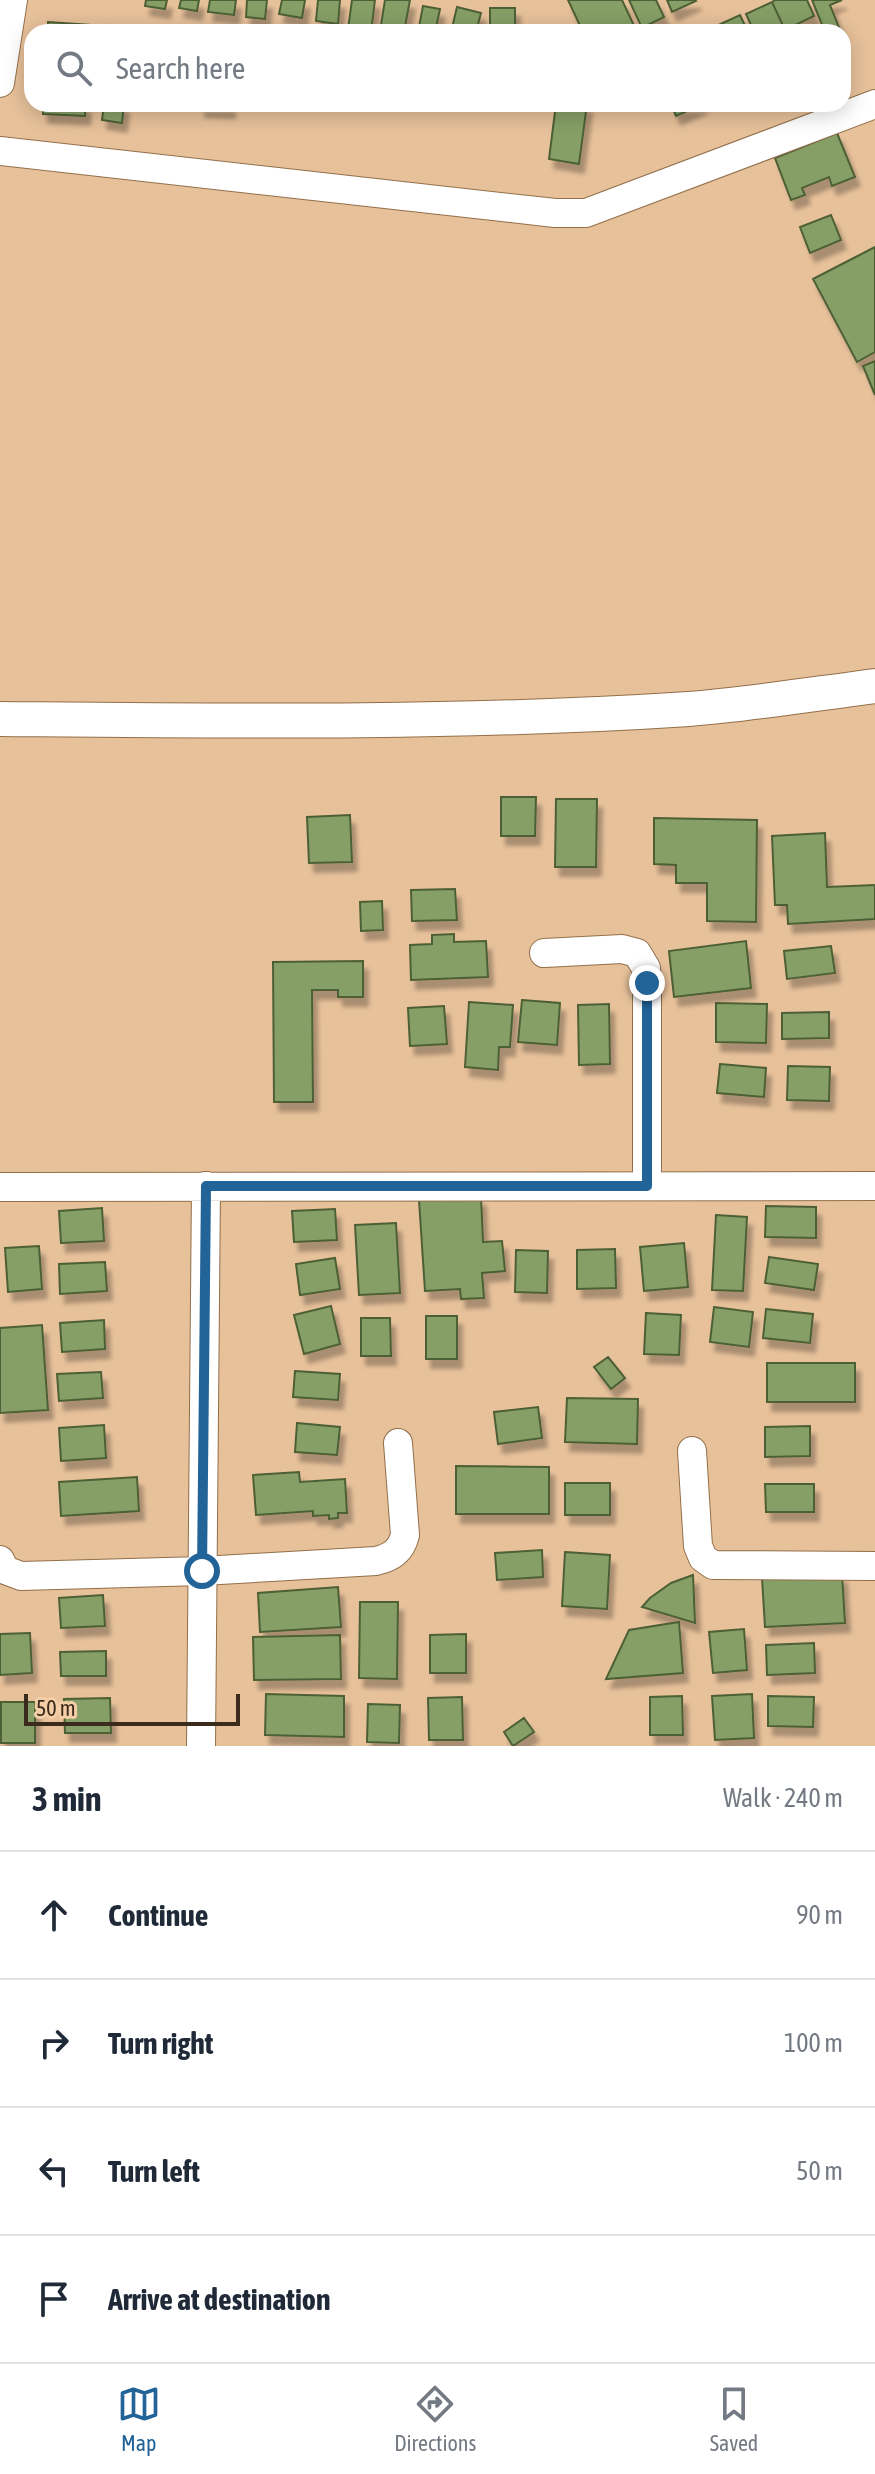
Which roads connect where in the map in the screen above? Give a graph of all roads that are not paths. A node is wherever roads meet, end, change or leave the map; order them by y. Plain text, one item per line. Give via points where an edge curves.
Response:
1 (13, 0) edge
2 (0, 83) edge
3 (875, 104) edge
4 (0, 151) edge
5 (875, 686) edge
6 (0, 719) edge
7 (544, 953) dead end
8 (206, 1186) junction
9 (647, 1186) junction
10 (875, 1186) edge
11 (0, 1187) edge
12 (398, 1443) dead end
13 (692, 1451) dead end
14 (0, 1560) edge
15 (875, 1566) edge
16 (202, 1571) junction
17 (201, 1746) edge

1 - 2 street
3 - 4 street via 586,213
5 - 6 street via 692,708 507,718
7 - 9 street via 622,949 637,953 646,968
8 - 9 street
8 - 11 street
8 - 16 street
9 - 10 street
12 - 16 street via 405,1535 393,1554 376,1561
13 - 15 street via 698,1546 706,1562
14 - 16 street via 5,1570 21,1576
16 - 17 street

